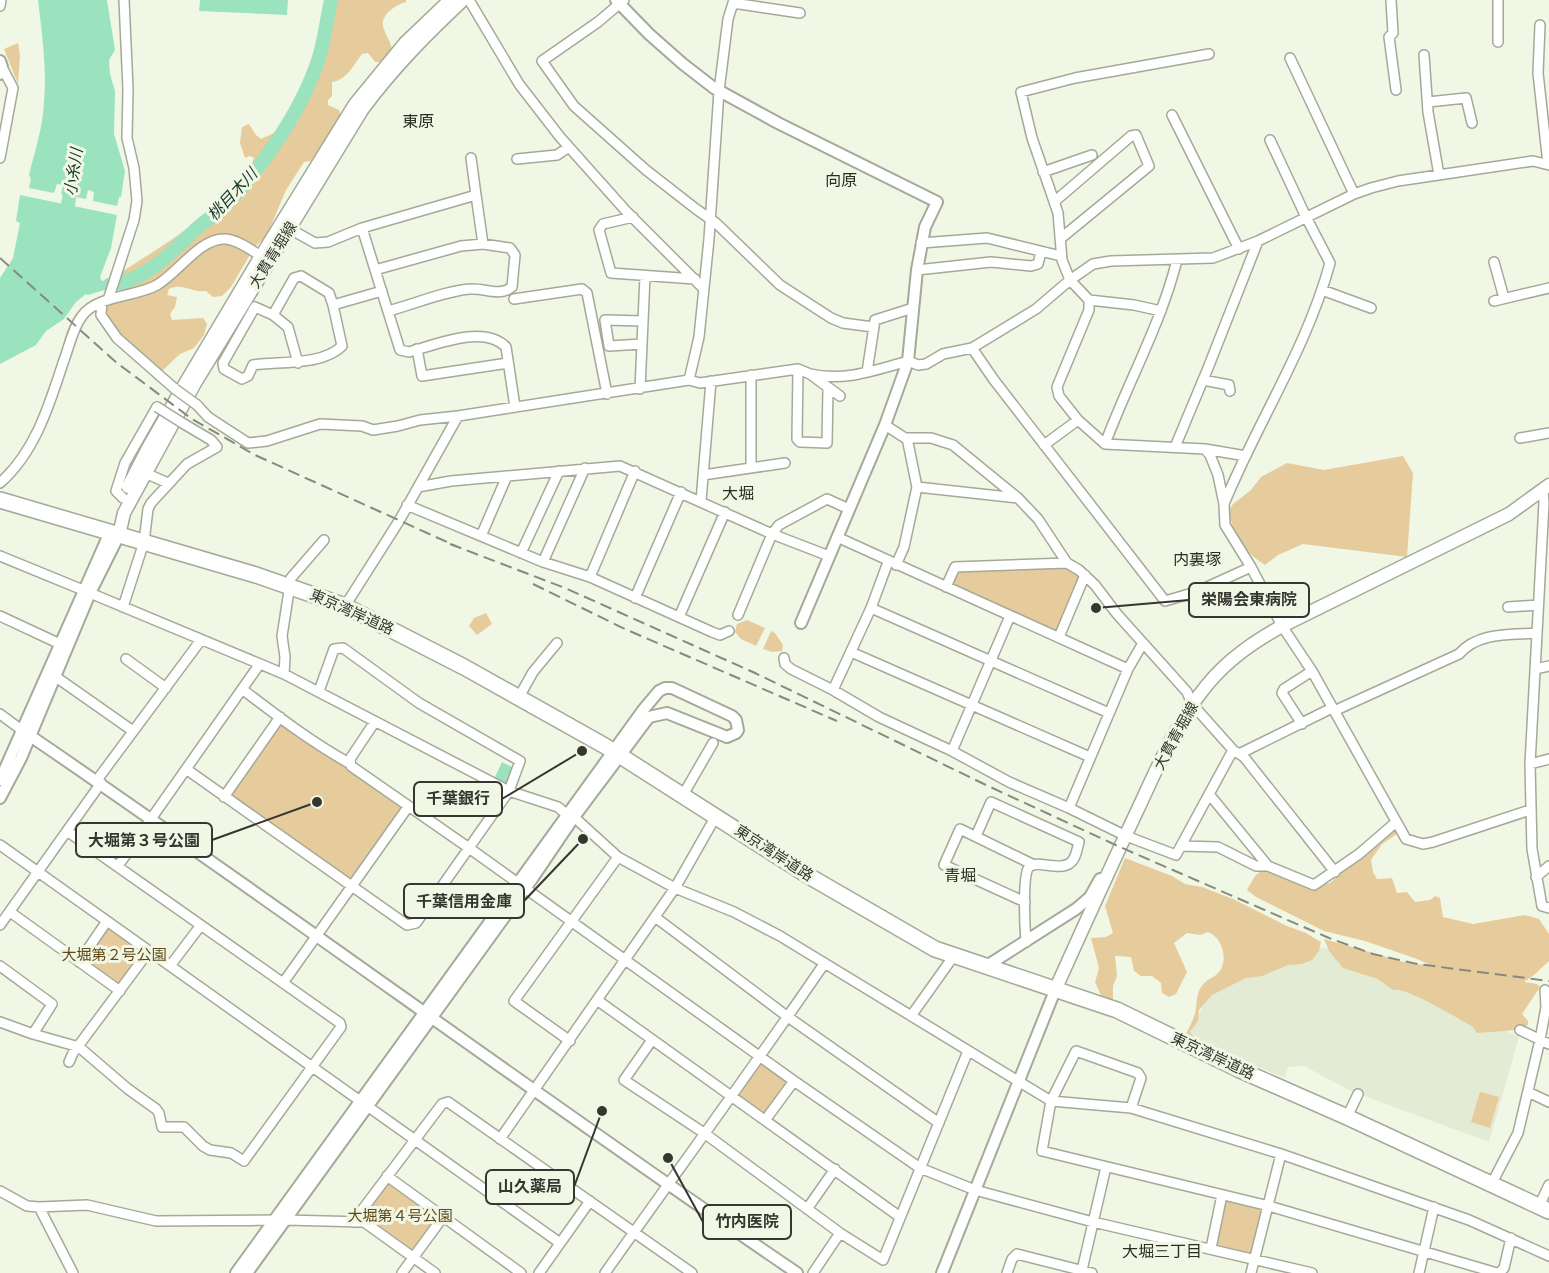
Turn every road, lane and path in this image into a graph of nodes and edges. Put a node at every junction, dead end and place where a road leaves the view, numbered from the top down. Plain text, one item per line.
1 (1, 0) edge
2 (124, 0) edge
3 (450, 0) edge
4 (463, 0) edge
5 (469, 0) edge
6 (1391, 0) edge
7 (1498, 0) edge
8 (620, 1) edge
9 (734, 1) edge
10 (780, 5) edge
11 (0, 6) edge
12 (800, 13) dead end
13 (1540, 25) dead end
14 (1498, 42) dead end
15 (1209, 54) dead end
16 (1424, 55) dead end
17 (1290, 58) dead end
18 (1, 68) edge
19 (1396, 90) dead end
20 (719, 91) junction
21 (1428, 102) junction
22 (1172, 115) dead end
23 (1472, 123) dead end
24 (1270, 140) dead end
25 (569, 147) junction
26 (1092, 155) dead end
27 (0, 158) edge
28 (471, 159) dead end
29 (517, 159) dead end
30 (1548, 164) edge
31 (1043, 172) junction
32 (1439, 175) junction
33 (1354, 194) junction
34 (476, 195) junction
35 (1054, 202) junction
36 (633, 217) junction
37 (1306, 217) junction
38 (710, 219) junction
39 (362, 228) junction
40 (290, 229) junction
41 (1060, 239) junction
42 (1258, 241) junction
43 (921, 243) junction
44 (483, 244) junction
45 (1239, 249) junction
46 (1041, 252) junction
47 (1061, 256) junction
48 (265, 259) junction
49 (1177, 260) junction
50 (1494, 262) dead end
51 (375, 270) junction
52 (916, 270) junction
53 (645, 276) junction
54 (695, 279) junction
55 (1070, 280) junction
56 (704, 288) junction
57 (1549, 288) edge
58 (1322, 290) junction
59 (382, 291) junction
60 (514, 299) dead end
61 (1089, 300) junction
62 (105, 301) junction
63 (333, 305) junction
64 (914, 308) junction
65 (1371, 308) dead end
66 (1161, 311) junction
67 (388, 312) junction
68 (273, 315) junction
69 (643, 321) junction
70 (873, 327) junction
71 (642, 344) junction
72 (972, 348) junction
73 (417, 349) junction
74 (908, 361) junction
75 (298, 363) junction
76 (508, 363) junction
77 (798, 369) junction
78 (867, 372) junction
79 (810, 374) junction
80 (751, 375) junction
81 (688, 380) junction
82 (1203, 380) junction
83 (711, 381) junction
84 (828, 388) junction
85 (640, 389) junction
86 (1230, 391) dead end
87 (607, 393) junction
88 (840, 396) dead end
89 (516, 407) junction
90 (458, 416) junction
91 (1078, 420) junction
92 (885, 425) junction
93 (1549, 433) edge
94 (907, 438) junction
95 (1520, 438) dead end
96 (1105, 444) junction
97 (1044, 445) junction
98 (1175, 447) junction
99 (1205, 449) junction
100 (1246, 456) junction
101 (785, 463) dead end
102 (585, 468) junction
103 (751, 468) junction
104 (559, 471) junction
105 (635, 471) junction
106 (145, 473) junction
107 (703, 475) junction
108 (507, 476) junction
109 (0, 483) edge
110 (168, 483) junction
111 (418, 487) junction
112 (917, 487) junction
113 (1546, 488) edge
114 (681, 492) junction
115 (123, 498) junction
116 (1018, 498) junction
117 (0, 500) edge
118 (701, 501) junction
119 (1224, 504) junction
120 (407, 505) junction
121 (849, 509) junction
122 (725, 512) junction
123 (115, 533) junction
124 (772, 534) junction
125 (482, 536) junction
126 (837, 537) junction
127 (324, 540) dead end
128 (144, 542) junction
129 (521, 553) junction
130 (0, 556) edge
131 (829, 556) junction
132 (543, 562) junction
133 (892, 563) junction
134 (1067, 563) junction
135 (1251, 567) junction
136 (1085, 576) junction
137 (1544, 576) edge
138 (590, 577) junction
139 (290, 585) junction
140 (946, 587) junction
141 (87, 591) junction
142 (635, 598) junction
143 (1538, 605) junction
144 (345, 606) junction
145 (123, 607) junction
146 (1508, 607) dead end
147 (871, 608) junction
148 (738, 615) dead end
149 (0, 616) edge
150 (1010, 616) junction
151 (679, 617) junction
152 (801, 623) dead end
153 (1282, 626) junction
154 (729, 631) dead end
155 (1537, 633) junction
156 (1059, 637) junction
157 (201, 640) junction
158 (557, 643) dead end
159 (1143, 643) junction
160 (60, 644) junction
161 (851, 652) junction
162 (784, 658) dead end
163 (126, 659) dead end
164 (991, 659) junction
165 (259, 665) junction
166 (1549, 666) edge
167 (1128, 669) junction
168 (1535, 669) junction
169 (1312, 671) junction
170 (284, 674) junction
171 (56, 677) junction
172 (166, 688) junction
173 (242, 689) junction
174 (833, 690) junction
175 (319, 691) junction
176 (519, 697) junction
177 (970, 704) junction
178 (1192, 704) junction
179 (1333, 710) junction
180 (1109, 713) junction
181 (0, 714) edge
182 (280, 717) junction
183 (374, 723) junction
184 (1302, 724) junction
185 (133, 731) junction
186 (27, 733) junction
187 (713, 743) dead end
188 (952, 751) junction
189 (1236, 752) junction
190 (617, 753) junction
191 (1090, 757) junction
192 (1549, 759) edge
193 (349, 763) junction
194 (1530, 764) junction
195 (186, 769) junction
196 (0, 780) edge
197 (99, 782) junction
198 (509, 791) junction
199 (1209, 794) junction
200 (683, 795) junction
201 (224, 797) junction
202 (0, 798) edge
203 (408, 807) junction
204 (1069, 808) junction
205 (1530, 810) junction
206 (570, 815) junction
207 (716, 816) junction
208 (152, 818) junction
209 (1395, 823) junction
210 (67, 831) junction
211 (976, 836) junction
212 (1126, 836) junction
213 (0, 845) edge
214 (1180, 846) junction
215 (1120, 847) junction
216 (469, 848) junction
217 (618, 857) junction
218 (1034, 865) junction
219 (118, 866) junction
220 (1268, 866) junction
221 (1549, 866) edge
222 (38, 872) junction
223 (1335, 872) junction
224 (1536, 877) junction
225 (521, 885) junction
226 (352, 887) junction
227 (675, 888) junction
228 (1025, 902) junction
229 (1549, 908) edge
230 (9, 912) junction
231 (655, 917) junction
232 (107, 921) junction
233 (572, 921) junction
234 (0, 925) edge
235 (201, 925) junction
236 (317, 937) junction
237 (1026, 942) junction
238 (149, 951) junction
239 (953, 957) junction
240 (625, 959) junction
241 (79, 962) junction
242 (824, 964) junction
243 (0, 966) edge
244 (170, 966) junction
245 (985, 967) junction
246 (283, 983) junction
247 (1056, 988) junction
248 (1545, 990) dead end
249 (120, 991) junction
250 (597, 1000) junction
251 (1548, 1007) edge
252 (429, 1014) junction
253 (911, 1016) junction
254 (788, 1017) junction
255 (0, 1022) edge
256 (1520, 1030) dead end
257 (33, 1034) junction
258 (652, 1040) junction
259 (570, 1041) junction
260 (1545, 1042) edge
261 (79, 1047) junction
262 (968, 1051) junction
263 (759, 1056) junction
264 (69, 1062) dead end
265 (312, 1067) junction
266 (794, 1081) junction
267 (1018, 1082) junction
268 (534, 1091) junction
269 (1528, 1092) junction
270 (1358, 1094) dead end
271 (731, 1095) junction
272 (1051, 1101) junction
273 (1549, 1102) edge
274 (363, 1104) junction
275 (1131, 1108) junction
276 (1347, 1117) junction
277 (766, 1119) junction
278 (939, 1123) junction
279 (704, 1133) junction
280 (500, 1139) junction
281 (414, 1140) junction
282 (1281, 1154) junction
283 (1106, 1167) junction
284 (921, 1168) junction
285 (834, 1169) junction
286 (387, 1176) junction
287 (1492, 1184) junction
288 (1549, 1185) edge
289 (669, 1186) junction
290 (975, 1190) junction
291 (0, 1191) edge
292 (1222, 1195) junction
293 (590, 1201) junction
294 (1269, 1206) junction
295 (1434, 1207) junction
296 (39, 1208) junction
297 (1544, 1208) edge
298 (807, 1209) junction
299 (443, 1217) junction
300 (900, 1217) junction
301 (280, 1220) junction
302 (353, 1222) junction
303 (1094, 1222) junction
304 (635, 1233) junction
305 (840, 1233) junction
306 (1512, 1238) junction
307 (560, 1243) junction
308 (1211, 1248) junction
309 (1425, 1251) junction
310 (1549, 1256) edge
311 (413, 1257) junction
312 (1255, 1258) junction
313 (1082, 1270) junction
314 (607, 1272) edge
315 (73, 1273) edge
316 (236, 1273) edge
317 (247, 1273) edge
318 (402, 1273) edge
319 (435, 1273) edge
320 (522, 1273) edge
321 (538, 1273) edge
322 (692, 1273) edge
323 (796, 1273) edge
324 (813, 1273) edge
325 (942, 1273) edge
326 (1007, 1273) edge
327 (1092, 1273) edge
328 (1251, 1273) edge
329 (1312, 1273) edge
330 (1419, 1273) edge
331 (1498, 1273) edge

1 - 11 street
2 - 62 street
3 - 48 main road, 大貫青堀線
4 - 40 main road, 大貫青堀線
5 - 25 street
6 - 19 street
7 - 14 street
8 - 20 street
8 - 38 street
9 - 10 street
9 - 20 street
10 - 12 street
13 - 30 street
15 - 31 street
16 - 21 street
17 - 33 street
18 - 27 street
20 - 38 street
20 - 43 street
21 - 23 street
21 - 32 street
22 - 45 street
24 - 37 street
25 - 29 street
25 - 36 street
26 - 31 street
28 - 34 street
30 - 32 street
31 - 35 street
32 - 33 street
33 - 37 street
34 - 39 street
34 - 44 street
35 - 41 street
35 - 41 street
36 - 53 street
36 - 54 street
37 - 42 street
37 - 58 street
38 - 56 street
38 - 70 street
39 - 40 street
39 - 51 street
40 - 48 main road, 大貫青堀線
41 - 47 street
42 - 45 street
42 - 82 street
43 - 46 street
43 - 52 street
44 - 51 street
44 - 67 street
45 - 49 street
46 - 47 street
46 - 52 street
47 - 55 street
48 - 62 street
48 - 106 main road, 大貫青堀線
48 - 115 main road, 大貫青堀線
49 - 55 street
49 - 66 street
50 - 57 street
51 - 59 street
52 - 64 street
53 - 54 street
53 - 69 street
54 - 56 street
55 - 61 street
55 - 72 street
56 - 81 street
58 - 65 street
58 - 100 street
59 - 63 street
59 - 67 street
60 - 87 street
61 - 66 street
61 - 91 street
62 - 90 street, bridge
62 - 109 street
63 - 68 street
63 - 75 street
64 - 70 street
64 - 74 street
66 - 96 street
67 - 73 street
68 - 75 street
68 - 75 street
69 - 71 street
69 - 71 street
70 - 78 street
71 - 85 street
72 - 74 street
72 - 97 street
73 - 76 street
73 - 76 street
74 - 78 street
74 - 92 street
76 - 89 street
77 - 79 street
77 - 80 street
77 - 84 street
78 - 79 street
79 - 84 street
80 - 83 street
80 - 103 street
81 - 83 street
81 - 85 street
82 - 86 street
82 - 98 street
83 - 107 street
84 - 88 street
85 - 87 street
87 - 89 street
89 - 90 street
90 - 111 street
91 - 96 street
91 - 97 street
92 - 94 street
92 - 121 street
93 - 95 street
94 - 112 street
94 - 116 street
96 - 98 street
97 - 135 street
98 - 99 street
99 - 100 street
99 - 119 street
100 - 119 street
101 - 103 street
102 - 104 street
102 - 105 street
102 - 132 street
103 - 107 street
104 - 108 street
104 - 129 street
105 - 114 street
105 - 138 street
106 - 110 street
106 - 123 main road, 大貫青堀線
107 - 118 street
108 - 111 street
108 - 125 street
110 - 115 street, bridge
110 - 128 street
111 - 120 street
112 - 116 street
112 - 133 street
113 - 137 street
113 - 153 main road, 大貫青堀線
114 - 118 street
114 - 142 street
115 - 123 main road, 大貫青堀線
116 - 134 street
117 - 123 highway, 東京湾岸道路
118 - 122 street
119 - 135 street
120 - 125 street
120 - 144 street
121 - 124 street
121 - 126 street
122 - 124 street
122 - 151 street
123 - 128 highway, 東京湾岸道路
123 - 141 street
124 - 131 street
124 - 148 street
125 - 129 street
126 - 131 street
126 - 133 street
127 - 139 street
128 - 139 highway, 東京湾岸道路
128 - 145 street
129 - 132 street
130 - 141 street
131 - 152 street
132 - 138 street
133 - 140 street
133 - 147 street
134 - 136 street
134 - 140 street
135 - 153 street
136 - 156 street
136 - 159 street
137 - 143 street
138 - 142 street
139 - 144 highway, 東京湾岸道路
139 - 170 street
140 - 150 street
141 - 145 street
141 - 160 street
141 - 171 street
142 - 151 street
143 - 146 street
143 - 155 street
144 - 176 highway, 東京湾岸道路
145 - 157 street
147 - 161 street
147 - 164 street
149 - 160 street
150 - 156 street
150 - 164 street
151 - 154 street
153 - 169 street
153 - 178 main road, 大貫青堀線
155 - 168 street
155 - 179 street
156 - 167 street
157 - 165 street
157 - 172 street
158 - 176 street
159 - 167 street
159 - 178 street
160 - 186 street
161 - 174 street
161 - 177 street
162 - 174 street
163 - 172 street
164 - 177 street
164 - 180 street
165 - 170 street
165 - 173 street
166 - 168 street
167 - 180 street
168 - 194 street
169 - 179 street
169 - 184 street
170 - 175 street
171 - 185 street
171 - 186 street
172 - 185 street
173 - 182 street
173 - 195 street
174 - 188 street
175 - 183 street
175 - 198 street
176 - 190 highway, 東京湾岸道路
177 - 188 street
177 - 191 street
178 - 189 street
178 - 212 main road, 大貫青堀線
179 - 184 street
179 - 209 street
180 - 191 street
181 - 186 street
182 - 193 street
182 - 201 street
183 - 193 street
183 - 198 street
184 - 189 street
185 - 197 street
186 - 196 street
186 - 197 street
186 - 202 street
187 - 200 street
188 - 204 street
189 - 199 street
189 - 223 street
190 - 190 street
190 - 200 highway, 東京湾岸道路
190 - 206 street
191 - 204 street
192 - 194 street
193 - 203 street
194 - 205 street
195 - 201 street
195 - 208 street
197 - 208 street
197 - 210 street
198 - 206 street
198 - 216 street
199 - 214 street
199 - 220 street
200 - 207 highway, 東京湾岸道路
201 - 226 street
203 - 216 street
203 - 226 street
204 - 212 street
205 - 209 street
205 - 224 street
206 - 217 street
206 - 225 street
207 - 227 street
207 - 239 highway, 東京湾岸道路
208 - 219 street
208 - 236 street
209 - 223 street
210 - 219 street
210 - 222 street
211 - 218 street
211 - 218 street
211 - 228 street
212 - 214 street
212 - 215 main road, 大貫青堀線
213 - 222 street
214 - 220 street
215 - 237 street
215 - 247 main road, 大貫青堀線
216 - 225 street
216 - 226 street
217 - 227 street
217 - 233 street
218 - 228 street
219 - 235 street
220 - 223 street
221 - 224 street
222 - 230 street
222 - 232 street
224 - 229 street
225 - 233 street
225 - 252 street
226 - 236 street
227 - 231 street
227 - 242 street
228 - 237 street
230 - 234 street
230 - 241 street
231 - 240 street
231 - 254 street
232 - 238 street
232 - 241 street
233 - 240 street
233 - 259 street
235 - 244 street
235 - 246 street
236 - 246 street
236 - 252 street
237 - 245 street
238 - 244 street
238 - 249 street
239 - 245 highway, 東京湾岸道路
239 - 253 street
240 - 250 street
240 - 263 street
241 - 249 street
242 - 253 street
242 - 254 street
243 - 257 street
244 - 265 street
245 - 247 highway, 東京湾岸道路
246 - 265 street
247 - 267 street
247 - 276 highway, 東京湾岸道路
248 - 251 street
249 - 261 street
250 - 258 street
250 - 259 street
251 - 260 street
252 - 268 street
252 - 274 street
253 - 262 street
254 - 263 street
254 - 278 street
255 - 257 street
256 - 260 street
257 - 261 street
258 - 271 street
258 - 279 street
259 - 268 street
260 - 269 street
261 - 264 street
261 - 265 street
262 - 267 street
262 - 278 street
263 - 266 street
263 - 271 street
265 - 274 street
266 - 277 street
266 - 284 street
267 - 272 street
267 - 290 street
268 - 280 street
268 - 289 street
269 - 273 street
269 - 287 street
270 - 276 street
271 - 277 street
271 - 279 street
272 - 275 street
272 - 275 street
272 - 283 street
274 - 281 street
274 - 301 street
275 - 282 street
276 - 287 highway, 東京湾岸道路
277 - 285 street
278 - 284 street
279 - 289 street
279 - 298 street
280 - 281 street
280 - 293 street
281 - 286 street
281 - 307 street
282 - 294 street
282 - 295 street
283 - 292 street
283 - 303 street
284 - 290 street
284 - 300 street
285 - 298 street
285 - 300 street
286 - 299 street
286 - 302 street
287 - 297 highway, 東京湾岸道路
288 - 297 street
289 - 304 street
289 - 323 street
290 - 303 street
290 - 325 street
291 - 296 street
292 - 294 street
292 - 308 street
293 - 304 street
293 - 307 street
294 - 309 street
294 - 312 street
295 - 306 street
295 - 309 street
296 - 301 street
296 - 315 street
298 - 305 street
299 - 311 street
299 - 320 street
300 - 305 street
301 - 302 street
301 - 316 street
301 - 317 street
302 - 311 street
303 - 308 street
303 - 313 street
304 - 314 street
304 - 322 street
305 - 324 street
306 - 310 street
306 - 331 street
307 - 321 street
308 - 312 street
309 - 330 street
309 - 331 street
311 - 318 street
311 - 319 street
312 - 328 street
312 - 329 street
313 - 326 street
313 - 327 street

